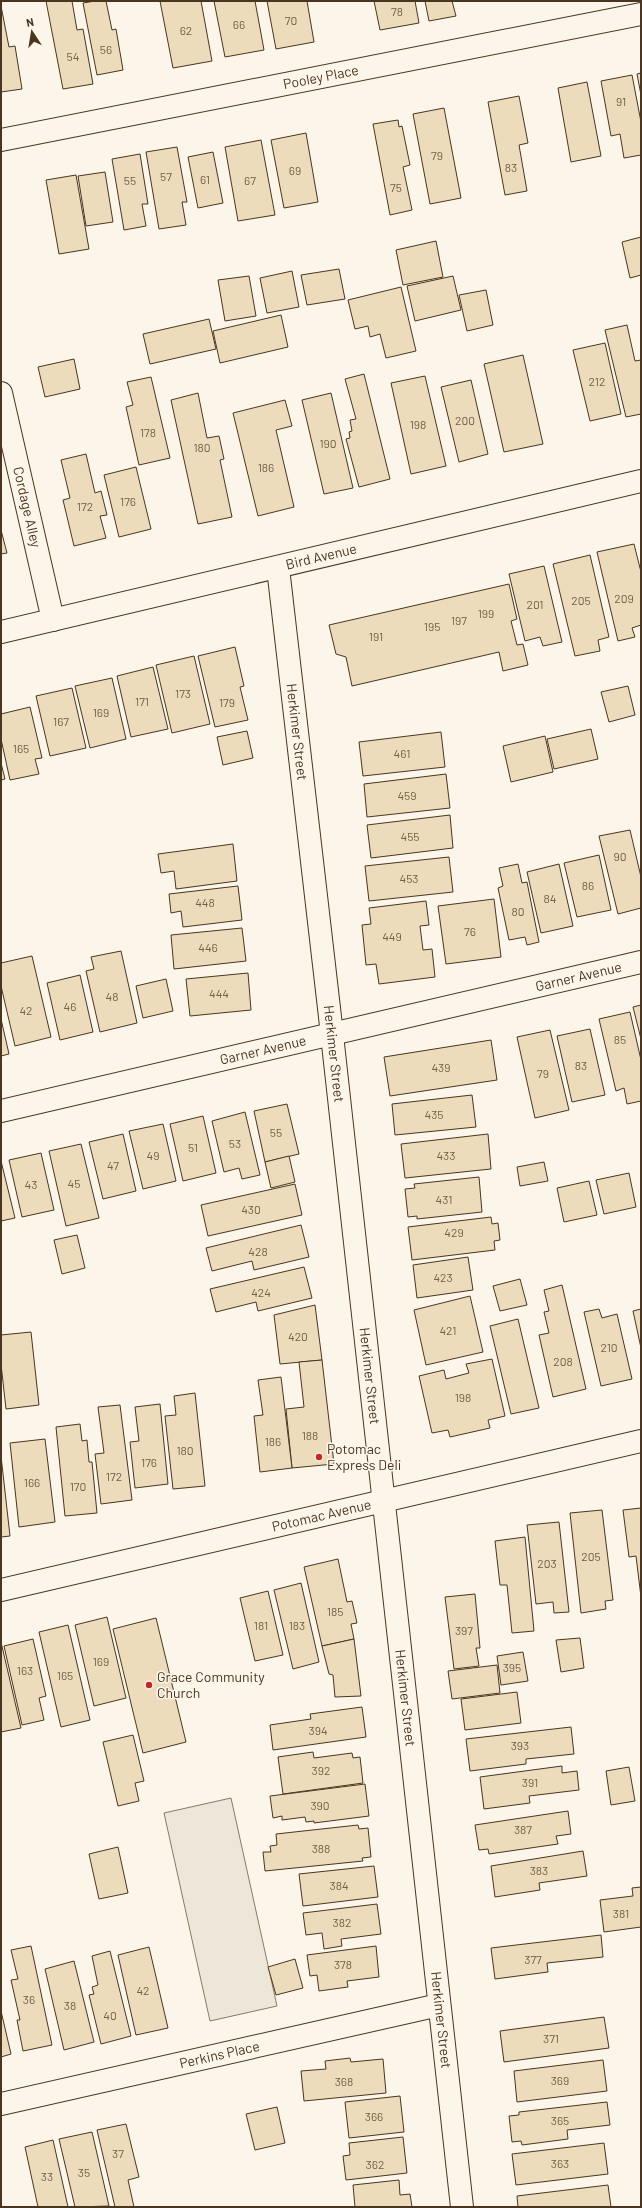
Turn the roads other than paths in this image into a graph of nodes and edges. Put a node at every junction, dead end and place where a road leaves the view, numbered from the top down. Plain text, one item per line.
1 (641, 14) edge
2 (1, 140) edge
3 (1, 393) edge
4 (641, 481) edge
5 (278, 568) junction
6 (53, 620) junction
7 (1, 632) edge
8 (641, 962) edge
9 (332, 1034) junction
10 (1, 1111) edge
11 (641, 1441) edge
12 (384, 1500) junction
13 (1, 1590) edge
14 (439, 2005) junction
15 (1, 2104) edge
16 (462, 2207) edge

1 - 2 street, Pooley Place
3 - 6 street, Cordage Alley
4 - 5 street, Bird Avenue
5 - 6 street, Bird Avenue
5 - 9 street, Herkimer Street
6 - 7 street, Bird Avenue
8 - 9 street, Garner Avenue
9 - 10 street, Garner Avenue
9 - 12 street, Herkimer Street
11 - 12 street, Potomac Avenue
12 - 13 street, Potomac Avenue
12 - 14 street, Herkimer Street
14 - 15 street, Perkins Place
14 - 16 street, Herkimer Street

